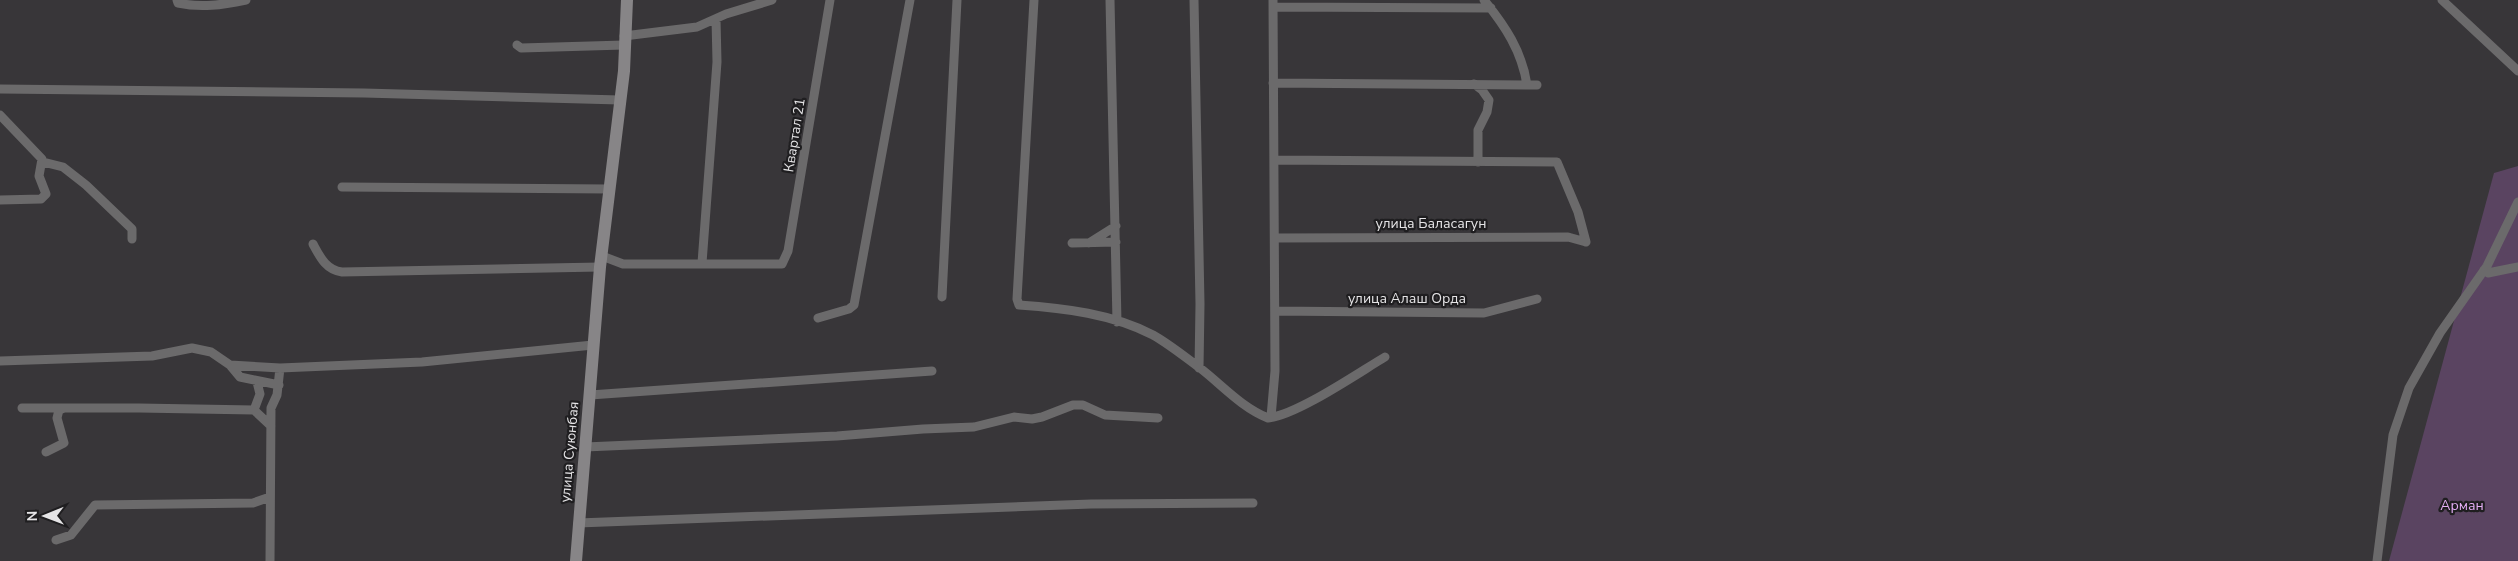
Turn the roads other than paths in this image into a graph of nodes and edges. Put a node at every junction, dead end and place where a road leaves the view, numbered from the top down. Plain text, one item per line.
1 (178, 0) edge
2 (246, 0) edge
3 (627, 0) edge
4 (772, 0) edge
5 (830, 0) edge
6 (910, 0) edge
7 (957, 0) edge
8 (1034, 0) edge
9 (1110, 0) edge
10 (1194, 0) edge
11 (1484, 0) edge
12 (2442, 0) edge
13 (1273, 4) edge
14 (1491, 8) junction
15 (716, 19) junction
16 (624, 41) junction
17 (517, 45) dead end
18 (2518, 71) edge
19 (1272, 82) junction
20 (1474, 84) junction
21 (1527, 85) junction
22 (1537, 85) dead end
23 (0, 89) edge
24 (620, 100) junction
25 (0, 115) edge
26 (1274, 160) junction
27 (43, 162) junction
28 (1478, 162) junction
29 (342, 187) dead end
30 (609, 189) junction
31 (0, 200) edge
32 (2518, 202) edge
33 (1116, 226) junction
34 (1274, 238) junction
35 (132, 239) dead end
36 (1116, 242) junction
37 (1072, 243) dead end
38 (1090, 243) junction
39 (313, 244) dead end
40 (601, 261) junction
41 (702, 263) junction
42 (2518, 267) edge
43 (2484, 270) junction
44 (942, 297) dead end
45 (1537, 299) dead end
46 (1275, 311) junction
47 (818, 318) dead end
48 (1117, 322) junction
49 (593, 346) junction
50 (1385, 357) dead end
51 (0, 361) edge
52 (230, 365) junction
53 (280, 368) junction
54 (1199, 368) junction
55 (932, 371) dead end
56 (257, 382) junction
57 (279, 385) junction
58 (590, 395) junction
59 (22, 408) dead end
60 (64, 408) junction
61 (254, 410) junction
62 (1271, 417) junction
63 (1158, 418) dead end
64 (271, 426) junction
65 (585, 447) junction
66 (46, 452) dead end
67 (270, 497) junction
68 (1253, 502) dead end
69 (578, 523) junction
70 (56, 540) dead end
71 (270, 561) edge
72 (576, 561) edge
73 (2377, 561) edge

1 - 2 street
3 - 16 street
4 - 15 street
5 - 41 street, Квартал 21
6 - 47 street
7 - 44 street
8 - 48 street
9 - 33 street
10 - 54 street
11 - 14 street
12 - 18 street
13 - 14 street
13 - 19 street
14 - 21 street
15 - 16 street
15 - 41 street
16 - 17 street
16 - 24 street, улица Суюнбая
19 - 20 street
19 - 26 street
20 - 21 street
20 - 28 street
21 - 22 street
23 - 24 street
24 - 30 street, улица Суюнбая
25 - 27 street
26 - 28 street
26 - 34 street
27 - 31 street
27 - 35 street
28 - 34 street, улица Баласагун
29 - 30 street
30 - 40 street, улица Суюнбая
32 - 43 street
33 - 36 street
33 - 38 street
34 - 46 street
36 - 38 street
36 - 48 street
37 - 38 street
39 - 40 street
40 - 41 street
40 - 49 street, улица Суюнбая
42 - 43 street
43 - 73 street
45 - 46 street, улица Алаш Орда
46 - 62 street
48 - 54 street
49 - 53 street
49 - 58 street, улица Суюнбая
50 - 62 street
51 - 52 street
52 - 53 street
52 - 56 street
53 - 57 street
54 - 62 street
55 - 58 street
56 - 57 street
56 - 61 street
57 - 64 street
58 - 65 street, улица Суюнбая
59 - 60 street
60 - 61 street
60 - 66 street
61 - 64 street
63 - 65 street
64 - 67 street
65 - 69 street, улица Суюнбая
67 - 70 street
67 - 71 street
68 - 69 street
69 - 72 street, улица Суюнбая

